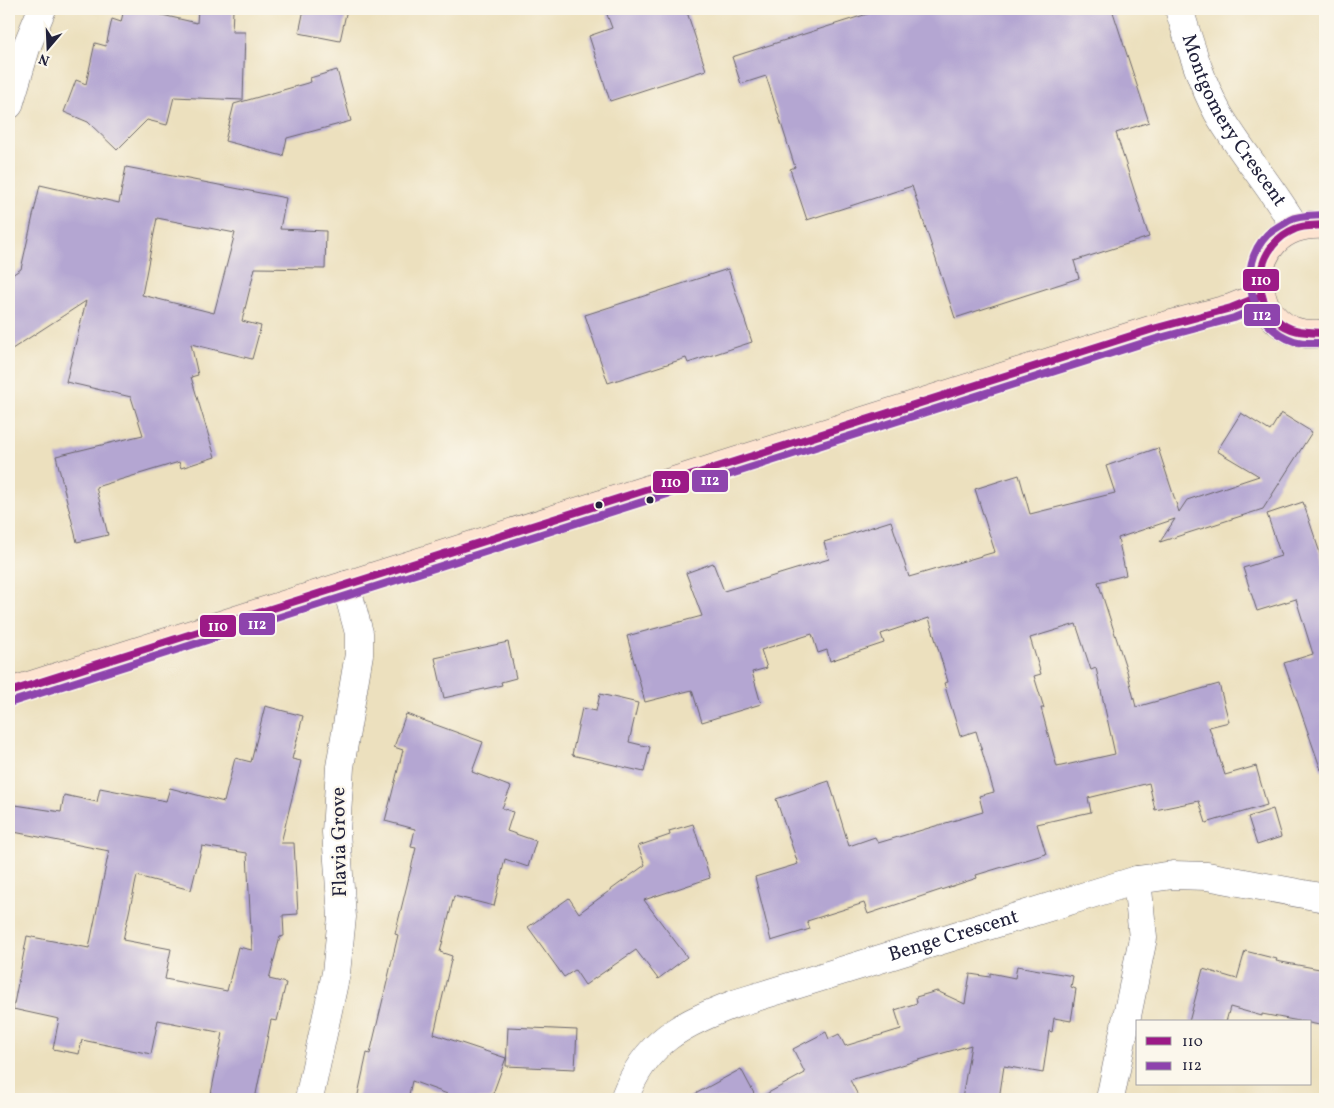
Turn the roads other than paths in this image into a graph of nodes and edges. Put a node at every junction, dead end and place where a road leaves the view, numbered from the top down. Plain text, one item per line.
1 (42, 9) edge
2 (1179, 9) edge
3 (9, 105) edge
4 (1325, 225) edge
5 (1295, 228) junction
6 (1261, 296) junction
7 (1325, 333) edge
8 (346, 585) junction
9 (9, 692) edge
10 (1138, 880) junction
11 (1325, 898) edge
12 (309, 1099) edge
13 (624, 1099) edge
14 (1110, 1099) edge

1 - 3 street
2 - 5 street, Montgomery Crescent
4 - 5 main road
5 - 6 main road
6 - 7 main road
6 - 8 main road
8 - 9 main road
8 - 12 street, Flavia Grove
10 - 11 street, Benge Crescent
10 - 13 street, Benge Crescent
10 - 14 street

